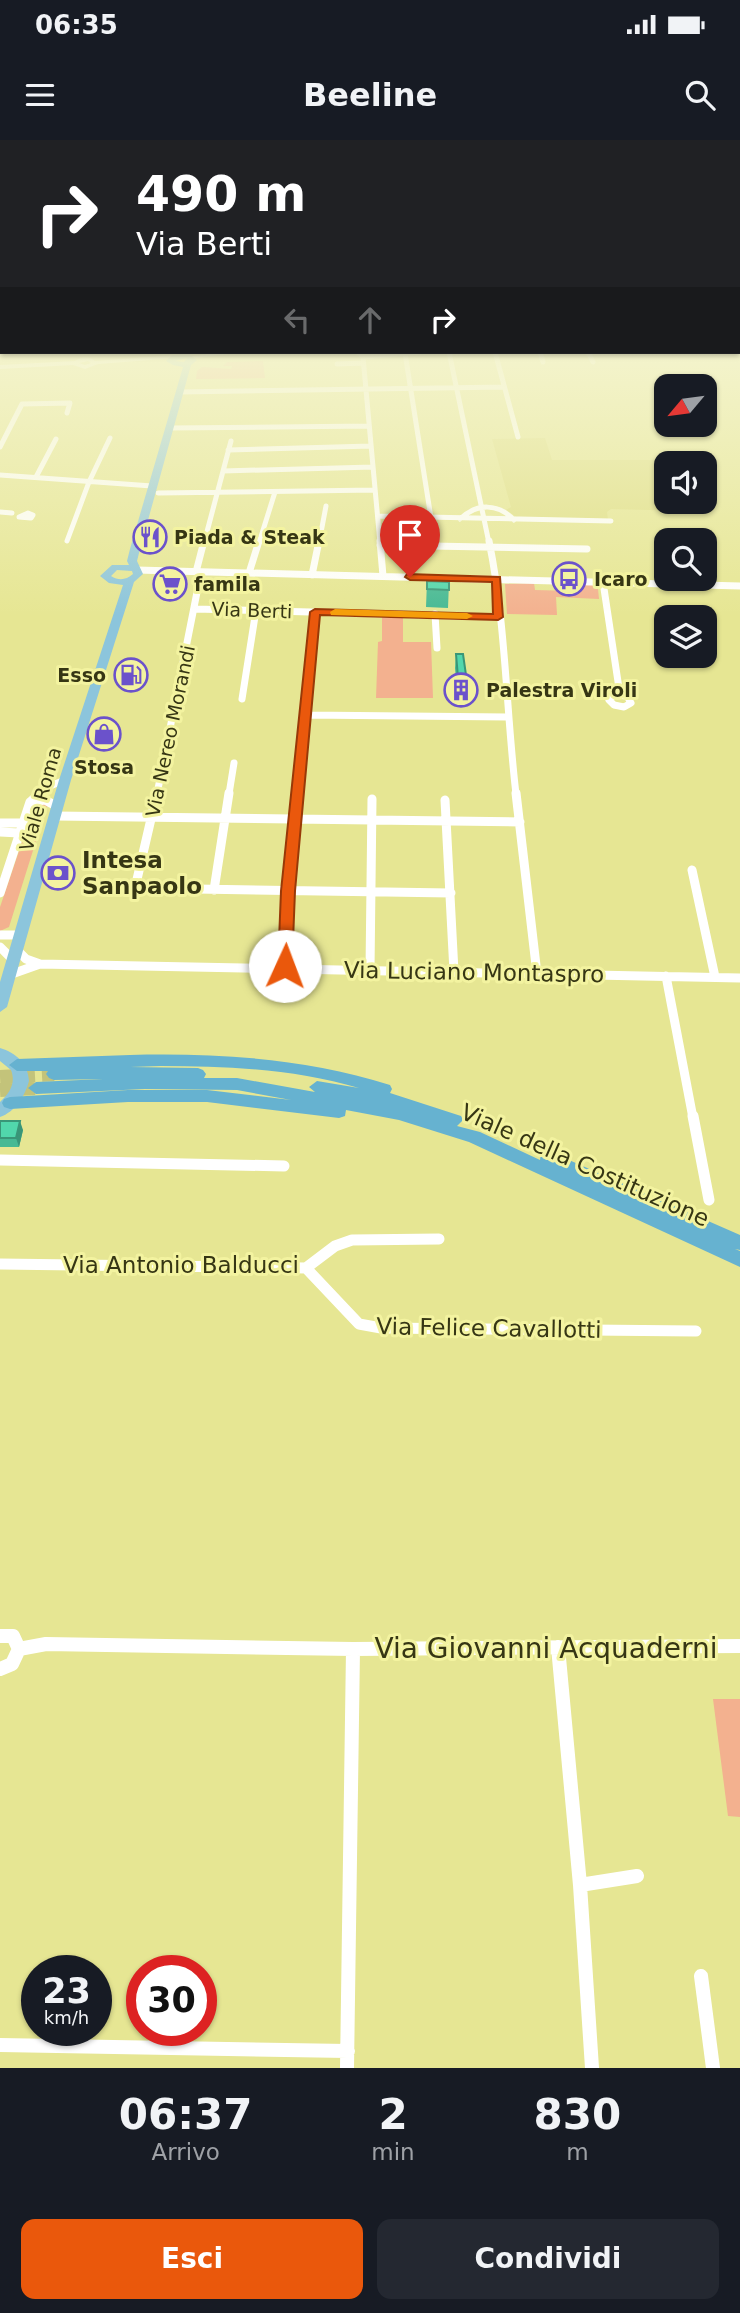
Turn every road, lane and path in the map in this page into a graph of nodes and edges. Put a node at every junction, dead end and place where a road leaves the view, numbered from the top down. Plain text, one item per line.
1 (167, 436) edge
2 (370, 436) edge
3 (418, 436) edge
4 (467, 436) edge
5 (110, 438) dead end
6 (56, 439) dead end
7 (231, 441) dead end
8 (371, 446) junction
9 (229, 450) junction
10 (373, 467) junction
11 (223, 471) junction
12 (0, 475) edge
13 (36, 477) junction
14 (89, 482) junction
15 (155, 489) junction
16 (374, 490) junction
17 (275, 492) junction
18 (218, 493) junction
19 (326, 506) dead end
20 (481, 507) junction
21 (0, 512) edge
22 (23, 514) dead end
23 (379, 516) junction
24 (431, 518) junction
25 (460, 519) junction
26 (484, 519) junction
27 (514, 520) junction
28 (611, 521) dead end
29 (67, 541) dead end
30 (380, 545) junction
31 (490, 547) junction
32 (587, 548) dead end
33 (135, 549) junction
34 (116, 567) junction
35 (199, 572) junction
36 (250, 573) junction
37 (134, 574) junction
38 (312, 575) junction
39 (383, 576) junction
40 (497, 579) junction
41 (109, 580) junction
42 (603, 582) junction
43 (740, 586) edge
44 (120, 602) junction
45 (195, 609) junction
46 (256, 610) junction
47 (315, 612) junction
48 (435, 614) junction
49 (498, 617) junction
50 (437, 648) dead end
51 (620, 695) dead end
52 (242, 699) dead end
53 (307, 715) junction
54 (507, 717) junction
55 (234, 762) dead end
56 (65, 780) junction
57 (372, 799) dead end
58 (445, 800) dead end
59 (30, 802) junction
60 (57, 812) junction
61 (152, 817) junction
62 (225, 818) junction
63 (295, 820) junction
64 (372, 820) junction
65 (446, 821) junction
66 (520, 822) junction
67 (0, 823) edge
68 (22, 823) junction
69 (0, 832) edge
70 (19, 833) junction
71 (692, 870) dead end
72 (214, 890) junction
73 (288, 891) junction
74 (372, 891) junction
75 (0, 893) edge
76 (451, 893) junction
77 (0, 935) edge
78 (0, 947) edge
79 (15, 955) junction
80 (40, 964) junction
81 (285, 966) junction
82 (370, 970) junction
83 (454, 972) junction
84 (537, 974) junction
85 (666, 976) junction
86 (715, 977) junction
87 (740, 978) edge
88 (1, 997) edge
89 (1, 1051) edge
90 (17, 1065) junction
91 (54, 1074) tunnel mouth
92 (36, 1088) tunnel mouth
93 (5, 1107) edge
94 (470, 1130) junction
95 (0, 1160) edge
96 (284, 1166) dead end
97 (709, 1200) dead end
98 (439, 1239) dead end
99 (740, 1243) edge
100 (740, 1259) edge
101 (0, 1264) edge
102 (306, 1268) junction
103 (696, 1331) dead end
104 (0, 1636) edge
105 (740, 1646) edge
106 (558, 1647) junction
107 (19, 1649) junction
108 (352, 1649) junction
109 (0, 1669) edge
110 (637, 1876) dead end
111 (580, 1885) junction
112 (701, 1976) dead end
113 (0, 2045) edge
114 (348, 2060) edge
115 (592, 2068) edge
116 (713, 2068) edge

1 - 15 main road, Viale Roma
2 - 8 street
3 - 24 street
4 - 20 street
5 - 14 street
6 - 13 street
7 - 9 street, Via Nereo Morandi
8 - 9 street
8 - 10 street
9 - 11 street, Via Nereo Morandi
10 - 11 street
10 - 16 street
11 - 18 street, Via Nereo Morandi
12 - 13 street
13 - 14 street
14 - 15 street
14 - 29 street
15 - 18 street
15 - 33 main road, Viale Roma
16 - 17 street
16 - 23 street
17 - 18 street
17 - 36 street
18 - 35 street, Via Nereo Morandi
19 - 38 street
20 - 25 street
20 - 26 street
20 - 27 street
21 - 22 street
23 - 24 street
23 - 30 street
24 - 25 street
25 - 26 street
26 - 27 street
26 - 31 street
27 - 28 street
30 - 31 street
30 - 39 street
31 - 32 street
31 - 40 street
33 - 34 main road
33 - 37 main road, Viale Roma
34 - 37 main road
34 - 41 main road
35 - 36 street
35 - 37 street
35 - 45 street, Via Nereo Morandi
36 - 38 street
37 - 41 main road
37 - 44 main road, Viale Roma
38 - 39 street
39 - 40 street
40 - 42 street
40 - 49 street
41 - 44 main road
42 - 43 street
42 - 51 street
44 - 56 main road, Viale Roma
45 - 46 street, Via Berti
45 - 61 street, Via Nereo Morandi
46 - 47 street, Via Berti
46 - 52 street
47 - 48 street, Via Berti
47 - 53 street
48 - 49 street, Via Berti
48 - 50 street
49 - 54 street
53 - 54 street
53 - 63 street
54 - 66 street
55 - 62 street
56 - 59 street
56 - 60 main road, Viale Roma
57 - 64 street
58 - 65 street
59 - 60 street
59 - 68 street
60 - 61 street
60 - 79 main road, Viale Roma
61 - 62 street
61 - 72 street, Via Nereo Morandi
62 - 63 street
62 - 72 street
63 - 64 street
63 - 73 street
64 - 65 street
64 - 74 street
65 - 66 street
65 - 76 street
66 - 84 street
67 - 68 street
68 - 70 street
69 - 70 street
70 - 75 street
71 - 86 street
72 - 73 street
73 - 74 street
73 - 81 street
74 - 76 street
74 - 82 street
76 - 83 street
77 - 79 street
78 - 79 street
79 - 80 street, Via Luciano Montaspro
79 - 80 street
79 - 88 main road, Viale Roma
80 - 81 street, Via Luciano Montaspro
81 - 82 street, Via Luciano Montaspro
82 - 83 street, Via Luciano Montaspro
83 - 84 street, Via Luciano Montaspro
84 - 85 street, Via Luciano Montaspro
85 - 86 street, Via Luciano Montaspro
85 - 97 street
86 - 87 street, Via Luciano Montaspro
89 - 90 main road
90 - 93 main road
90 - 94 highway
91 - 94 highway, Viale della Costituzione
92 - 94 highway, Viale della Costituzione
93 - 94 highway
94 - 99 highway, Viale della Costituzione
94 - 100 highway, Viale della Costituzione
95 - 96 street
98 - 102 street, Via Antonio Balducci
101 - 102 street, Via Antonio Balducci
102 - 103 street, Via Felice Cavallotti
104 - 107 street
105 - 106 street, Via Giovanni Acquaderni
106 - 108 street, Via Giovanni Acquaderni
106 - 111 street
107 - 108 street, Via Giovanni Acquaderni
107 - 109 street
108 - 114 street
110 - 111 street
111 - 115 street
112 - 116 street
113 - 114 street

